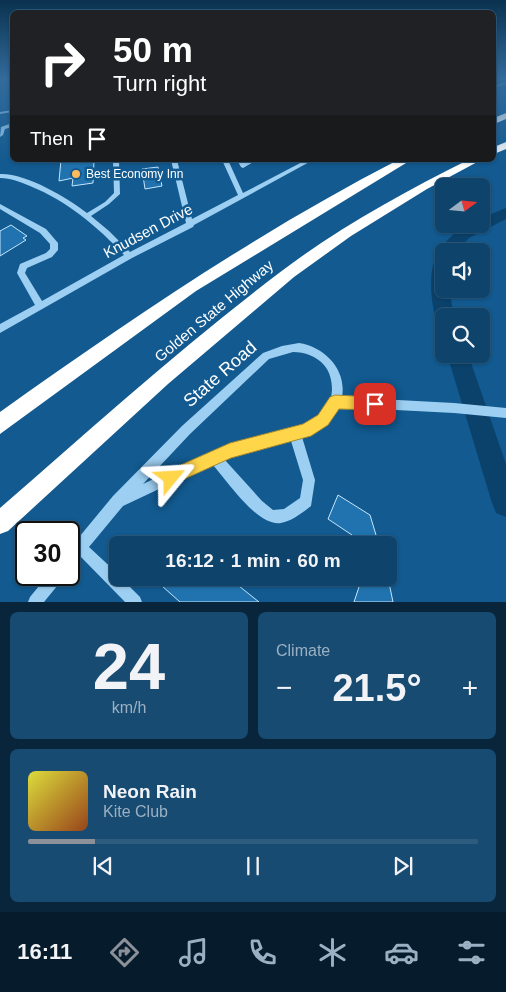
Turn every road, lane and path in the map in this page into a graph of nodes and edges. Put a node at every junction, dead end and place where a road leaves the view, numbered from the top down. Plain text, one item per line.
1 (10, 126) edge
2 (0, 135) edge
3 (116, 162) edge
4 (174, 162) edge
5 (226, 162) edge
6 (241, 162) edge
7 (250, 162) edge
8 (306, 162) edge
9 (402, 162) edge
10 (472, 162) edge
11 (2, 176) edge
12 (242, 197) junction
13 (0, 206) edge
14 (88, 215) junction
15 (190, 225) junction
16 (129, 256) junction
17 (40, 306) junction
18 (0, 329) edge
19 (335, 402) junction
20 (502, 413) edge
21 (0, 424) edge
22 (295, 433) junction
23 (214, 457) junction
24 (118, 501) junction
25 (0, 523) edge
26 (80, 547) joint
27 (48, 586) edge
28 (35, 602) edge
29 (135, 602) edge

1 - 2 street
3 - 14 street
4 - 15 street
5 - 12 street
6 - 7 street
8 - 12 street, Knudsen Drive
9 - 21 highway, Golden State Highway
10 - 25 highway, Golden State Highway
11 - 14 street
12 - 15 street, Knudsen Drive
13 - 17 street
14 - 16 street
15 - 16 street, Knudsen Drive
16 - 17 street, Knudsen Drive
17 - 18 street, Knudsen Drive
19 - 20 street
19 - 22 street, State Road
19 - 24 street, State Road
22 - 23 street, State Road
22 - 23 street
23 - 24 street, State Road
24 - 26 street, State Road
26 - 29 street
27 - 28 street

